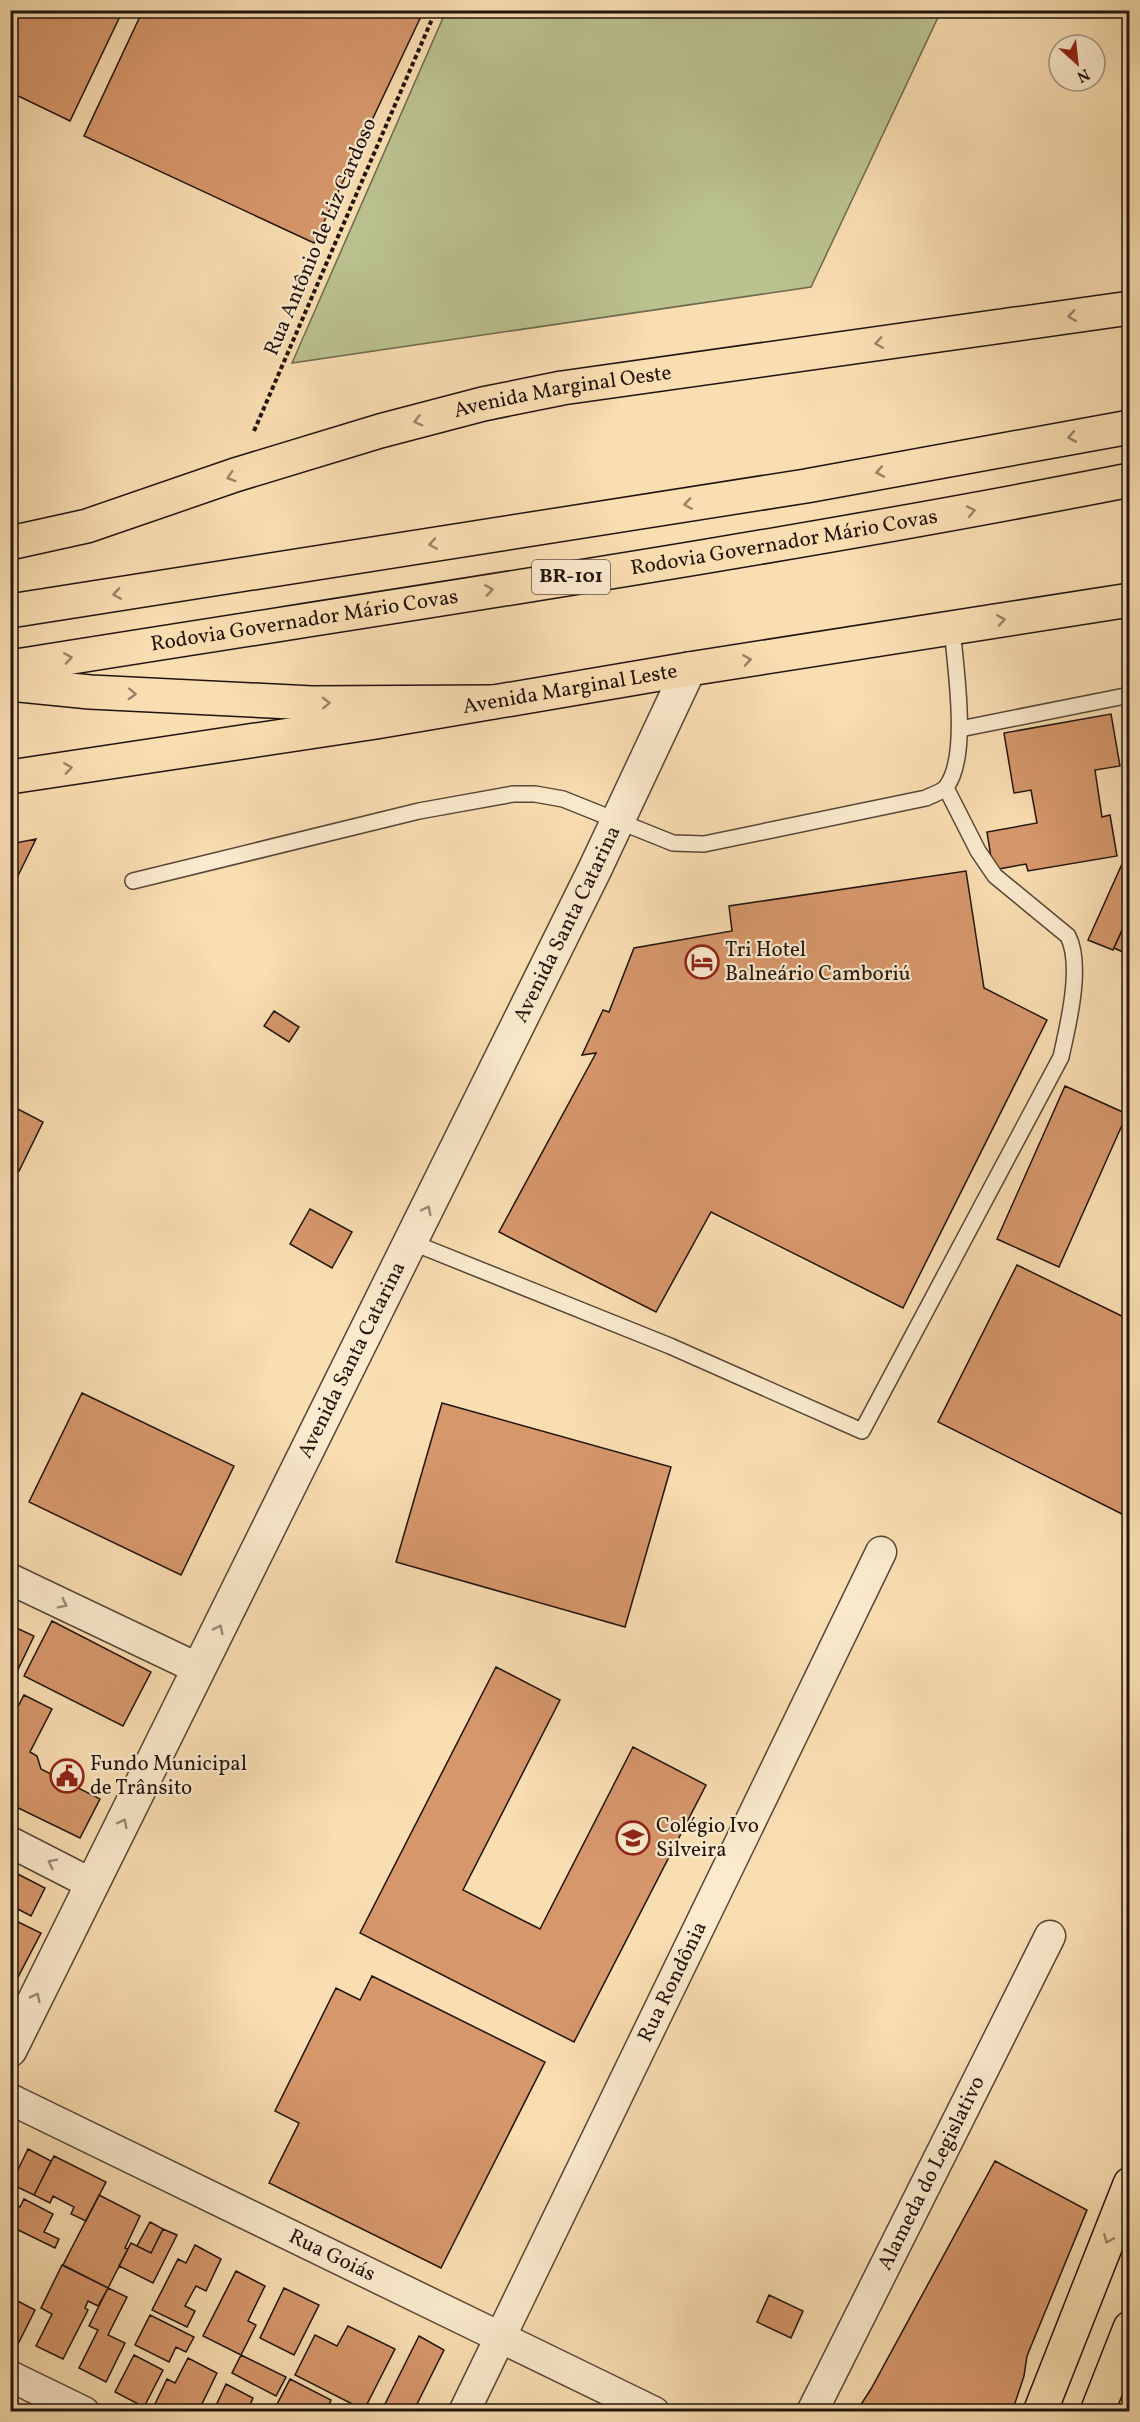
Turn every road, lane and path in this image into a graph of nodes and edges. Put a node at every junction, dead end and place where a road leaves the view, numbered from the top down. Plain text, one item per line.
1 (436, 10) edge
2 (1130, 308) edge
3 (1130, 427) edge
4 (235, 475) junction
5 (1130, 480) edge
6 (10, 543) edge
7 (1130, 600) edge
8 (10, 610) edge
9 (952, 627) junction
10 (10, 667) edge
11 (689, 669) junction
12 (10, 684) edge
13 (1130, 695) edge
14 (492, 702) junction
15 (960, 729) junction
16 (10, 777) edge
17 (946, 789) junction
18 (619, 822) junction
19 (133, 881) dead end
20 (411, 1242) junction
21 (881, 1552) dead end
22 (10, 1579) edge
23 (199, 1669) junction
24 (10, 1842) edge
25 (92, 1884) junction
26 (1050, 1936) dead end
27 (10, 2050) edge
28 (10, 2099) edge
29 (1130, 2184) edge
30 (1130, 2328) edge
31 (500, 2337) junction
32 (10, 2376) edge
33 (84, 2412) edge
34 (464, 2412) edge
35 (654, 2412) edge
36 (812, 2412) edge
37 (1040, 2412) edge
38 (1097, 2412) edge

1 - 4 path, Rua Antônio de Liz Cardoso
2 -> 4 main road, Avenida Marginal Oeste
3 -> 8 main road, BR-101
4 -> 6 main road, Avenida Marginal Oeste
10 -> 5 main road, Rodovia Governador Mário Covas / BR-101
9 -> 7 main road, Avenida Marginal Leste
11 -> 9 main road, Avenida Marginal Leste
9 - 15 lane
11 - 14 main road, Avenida Marginal Leste
11 - 18 street, Avenida Santa Catarina
12 -> 14 main road
13 - 15 lane
16 -> 14 main road, Avenida Marginal Leste
15 - 17 lane
17 - 18 lane
17 - 20 lane
18 - 19 lane
20 -> 18 street, Avenida Santa Catarina
23 -> 20 street, Avenida Santa Catarina
21 - 31 street, Rua Rondônia
22 -> 23 street
25 -> 23 street, Avenida Santa Catarina
25 -> 24 street
27 -> 25 street, Avenida Santa Catarina
26 - 36 street, Alameda do Legislativo
28 - 31 street, Rua Goiás
29 -> 37 main road
30 - 38 main road
31 - 34 street, Rua Rondônia
31 - 35 street, Rua Goiás
32 - 33 street

